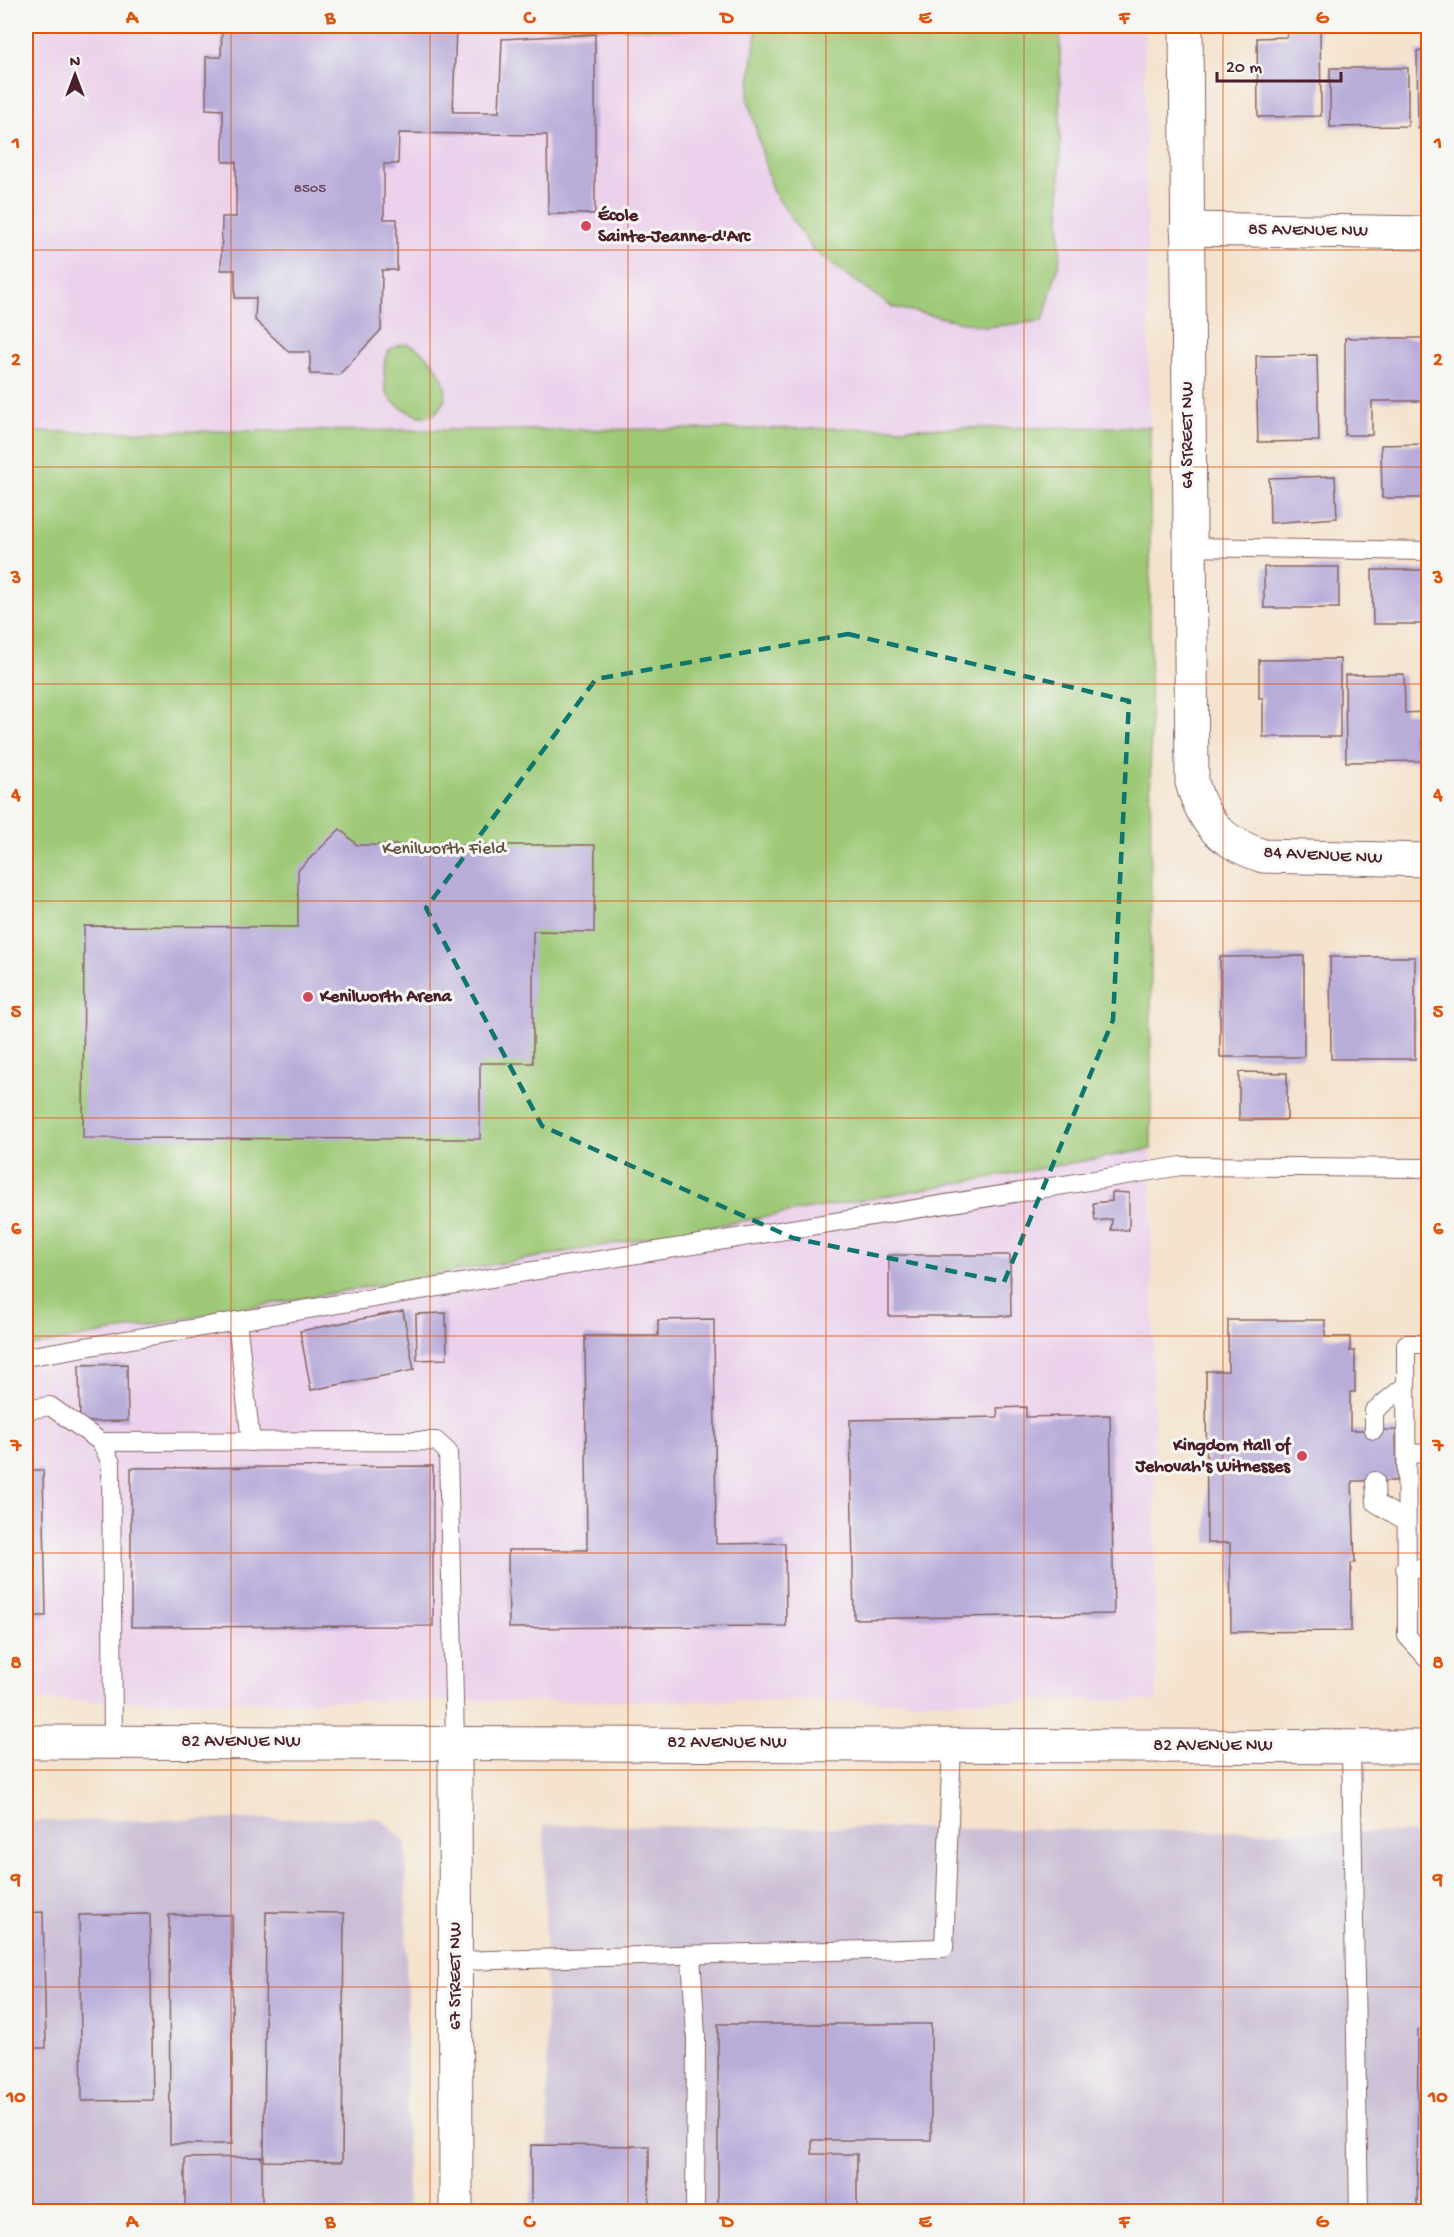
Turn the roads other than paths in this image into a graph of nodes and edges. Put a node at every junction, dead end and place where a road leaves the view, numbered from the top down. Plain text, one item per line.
1 (1186, 26) edge
2 (1187, 229) junction
3 (1428, 233) edge
4 (1188, 547) junction
5 (1428, 551) edge
6 (1222, 836) joint
7 (1428, 860) edge
8 (1428, 1168) edge
9 (237, 1321) junction
10 (1428, 1344) edge
11 (26, 1357) edge
12 (1406, 1385) junction
13 (26, 1410) edge
14 (1374, 1431) dead end
15 (101, 1442) junction
16 (252, 1442) junction
17 (1407, 1453) junction
18 (1428, 1454) edge
19 (1375, 1481) dead end
20 (1406, 1521) junction
21 (1405, 1569) junction
22 (1428, 1569) edge
23 (1428, 1659) edge
24 (455, 1741) junction
25 (26, 1742) edge
26 (113, 1742) junction
27 (952, 1744) junction
28 (1351, 1746) junction
29 (1428, 1747) edge
30 (692, 1955) junction
31 (456, 1961) junction
32 (456, 2211) edge
33 (695, 2211) edge
34 (1359, 2211) edge

1 - 2 street, 64 STREET NW
2 - 3 street, 85 AVENUE NW
2 - 4 street, 64 STREET NW
4 - 5 lane
4 - 6 street, 64 STREET NW
6 - 7 street, 84 AVENUE NW
8 - 9 lane
9 - 11 lane
9 - 16 lane
10 - 12 lane
12 - 14 lane
12 - 17 lane
13 - 15 lane
15 - 16 lane
15 - 26 lane
16 - 24 lane
17 - 18 lane
17 - 20 lane
19 - 20 lane
20 - 21 lane
21 - 22 lane
21 - 23 lane
24 - 26 street, 82 AVENUE NW
24 - 27 street, 82 AVENUE NW
24 - 31 street, 67 STREET NW
25 - 26 street, 82 AVENUE NW
27 - 28 street, 82 AVENUE NW
27 - 30 lane
28 - 29 street, 82 AVENUE NW
28 - 34 lane
30 - 31 lane
30 - 33 lane
31 - 32 street, 67 STREET NW

